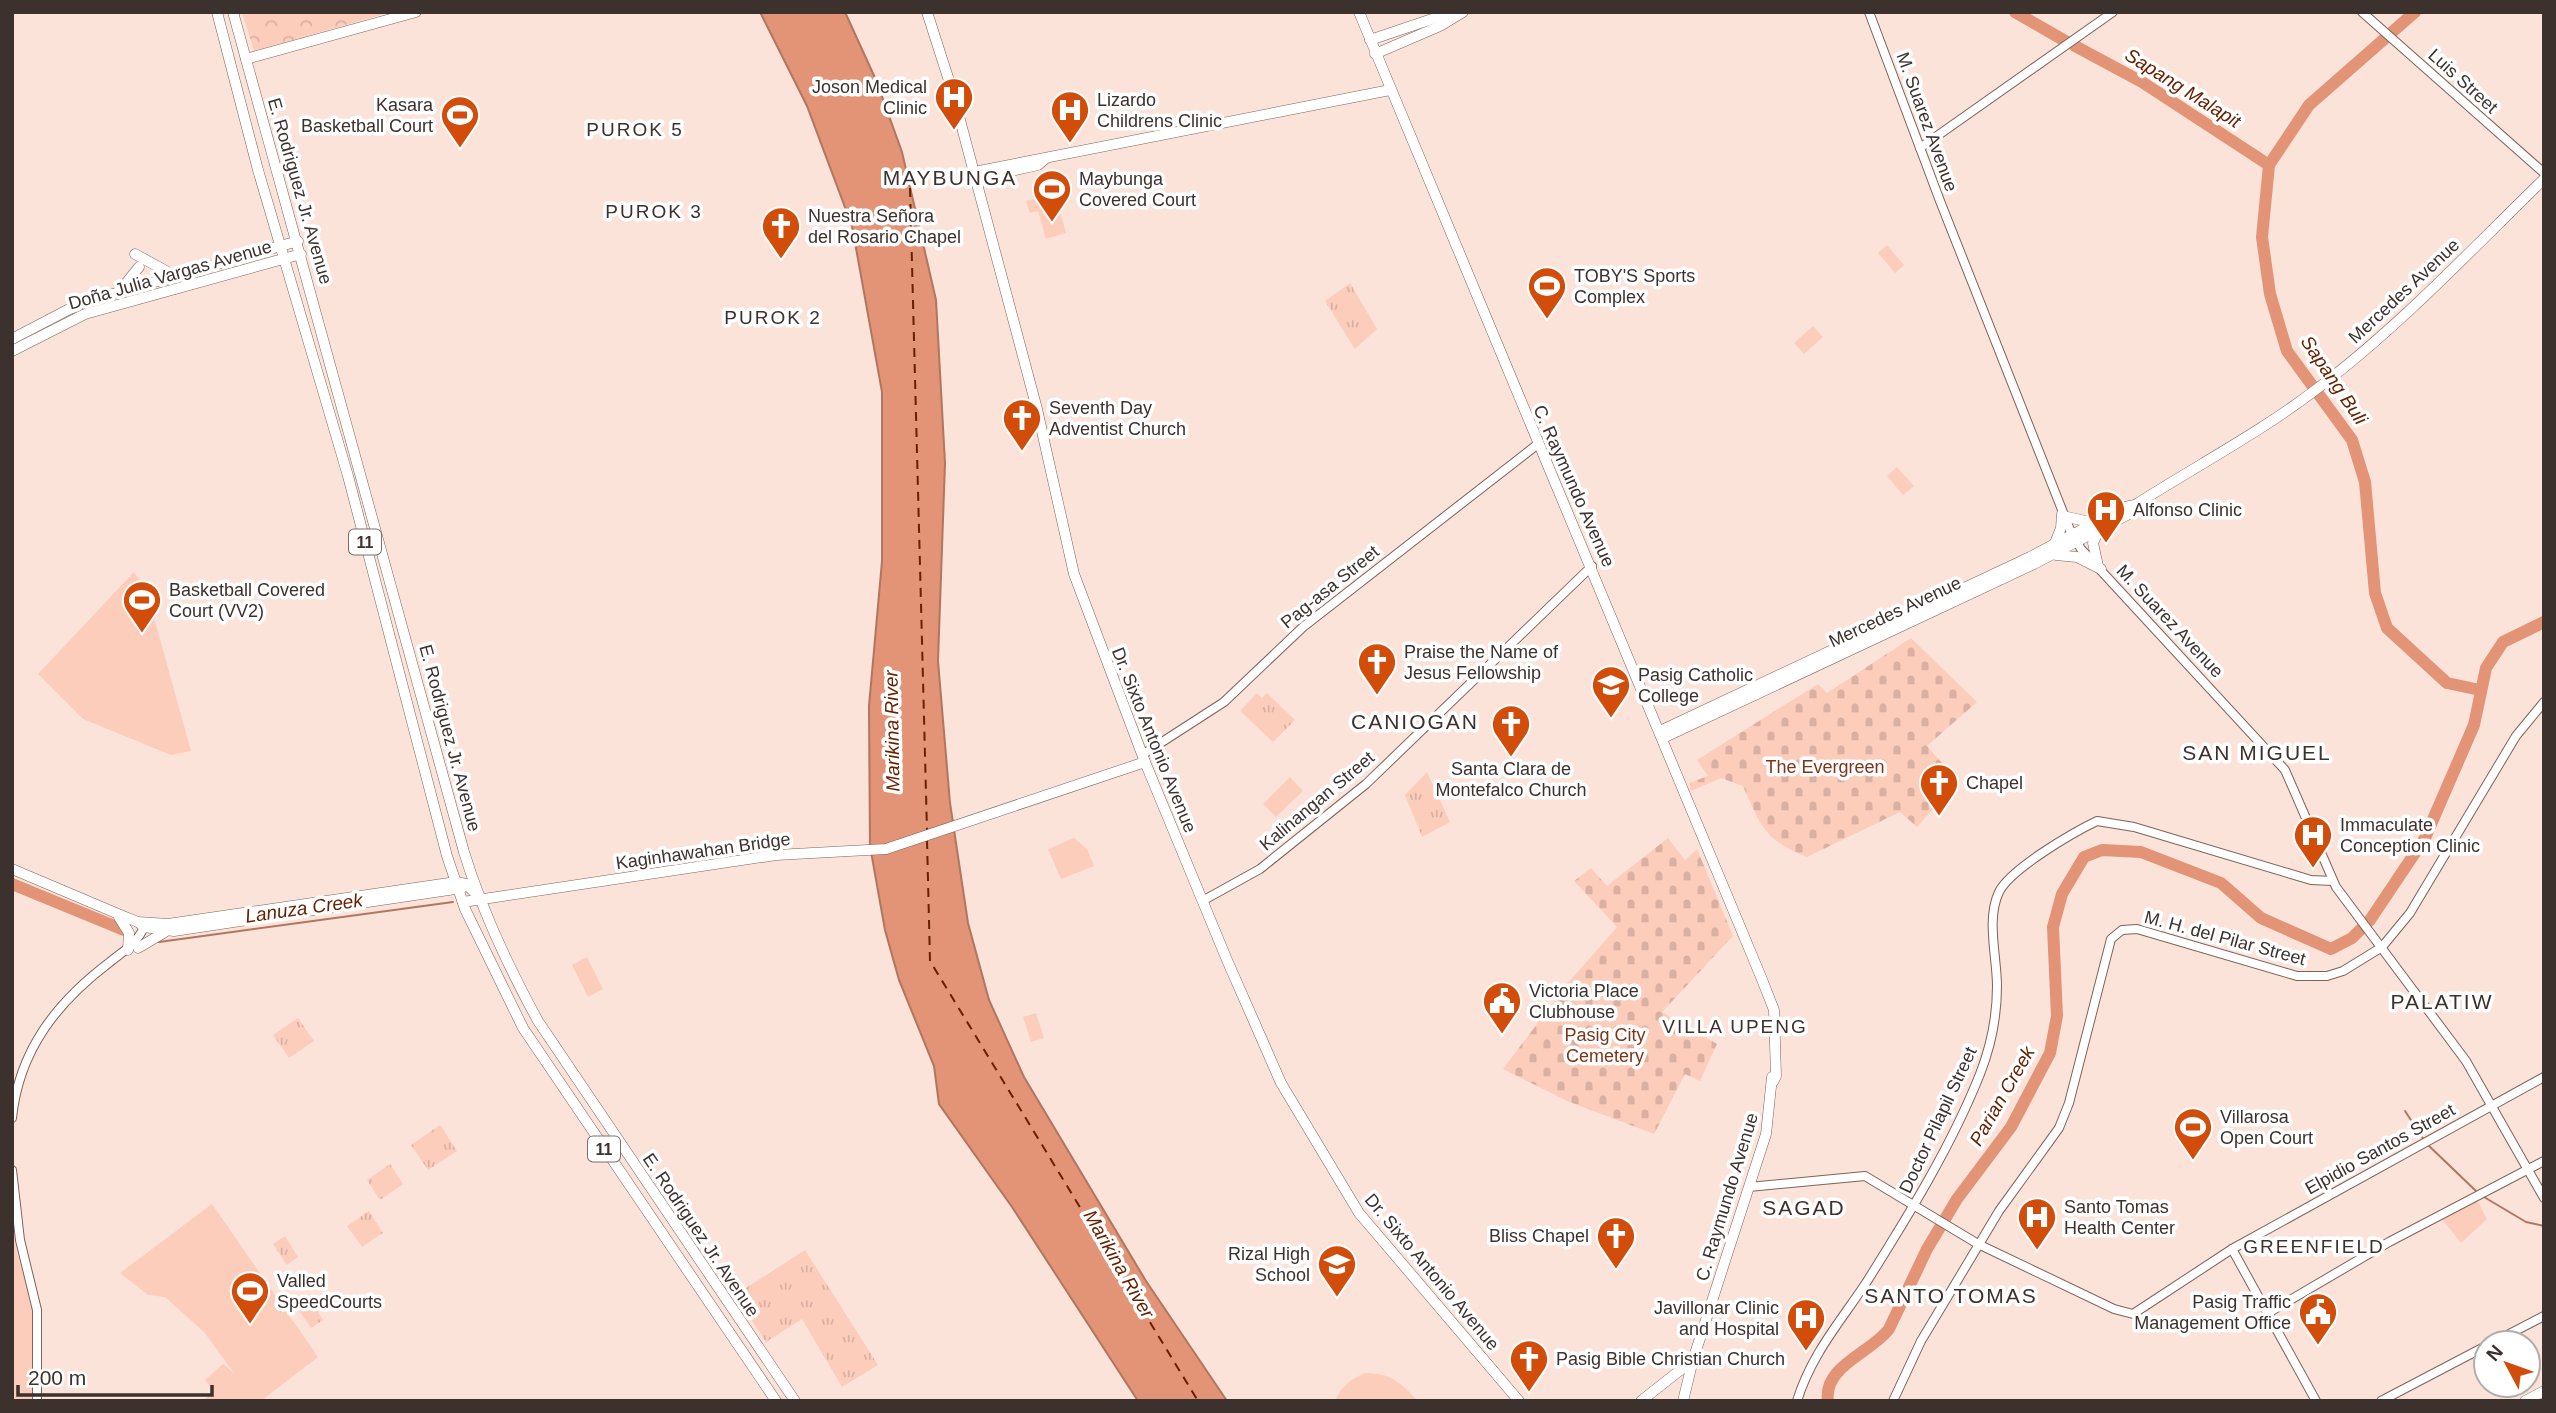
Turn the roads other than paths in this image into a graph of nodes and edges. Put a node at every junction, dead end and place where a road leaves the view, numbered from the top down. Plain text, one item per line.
1 (217, 12) edge
2 (233, 12) edge
3 (416, 12) edge
4 (927, 12) edge
5 (1359, 12) edge
6 (1463, 12) edge
7 (1869, 12) edge
8 (2113, 12) edge
9 (2362, 12) edge
10 (1450, 17) junction
11 (1370, 40) junction
12 (1375, 54) junction
13 (246, 59) junction
14 (1390, 90) junction
15 (1920, 148) junction
16 (975, 175) junction
17 (2544, 176) edge
18 (298, 241) junction
19 (280, 246) junction
20 (135, 254) dead end
21 (302, 254) junction
22 (284, 259) junction
23 (139, 267) dead end
24 (168, 279) junction
25 (118, 293) junction
26 (12, 340) edge
27 (12, 351) edge
28 (1538, 444) junction
29 (353, 449) junction
30 (341, 451) junction
31 (2062, 515) junction
32 (2097, 526) junction
33 (2075, 538) junction
34 (2053, 550) junction
35 (1592, 566) junction
36 (2099, 567) junction
37 (422, 691) junction
38 (405, 695) junction
39 (2544, 702) edge
40 (1662, 735) junction
41 (1143, 759) junction
42 (12, 869) edge
43 (470, 872) junction
44 (2333, 881) junction
45 (460, 885) junction
46 (479, 898) junction
47 (1204, 900) junction
48 (463, 902) junction
49 (116, 914) junction
50 (146, 924) junction
51 (165, 932) junction
52 (2382, 947) junction
53 (133, 949) junction
54 (2544, 1077) edge
55 (2492, 1105) junction
56 (12, 1118) edge
57 (2544, 1161) edge
58 (2528, 1169) junction
59 (12, 1170) edge
60 (1749, 1187) junction
61 (2544, 1198) edge
62 (1914, 1206) junction
63 (1978, 1244) junction
64 (2232, 1249) junction
65 (2268, 1313) junction
66 (2544, 1316) edge
67 (2519, 1329) edge
68 (2472, 1353) edge
69 (1693, 1360) junction
70 (2544, 1391) edge
71 (1644, 1399) edge
72 (37, 1401) edge
73 (776, 1401) edge
74 (795, 1401) edge
75 (1520, 1401) edge
76 (1684, 1401) edge
77 (1797, 1401) edge
78 (1893, 1401) edge
79 (2316, 1401) edge
80 (2381, 1401) edge
81 (2525, 1401) edge

1 - 19 main road, E. Rodriguez Jr. Avenue / 11
2 - 13 main road, E. Rodriguez Jr. Avenue / 11
3 - 13 main road
4 - 16 main road, Dr. Sixto Antonio Avenue
5 - 11 main road, C. Raymundo Avenue
6 - 10 main road
7 - 15 street, M. Suarez Avenue
8 - 15 street
9 - 17 street, Luis Street
10 - 11 main road
10 - 12 main road
11 - 12 main road, C. Raymundo Avenue
12 - 14 main road, C. Raymundo Avenue
13 - 18 main road, E. Rodriguez Jr. Avenue / 11
14 - 16 main road
14 - 28 main road, C. Raymundo Avenue
15 - 31 street, M. Suarez Avenue
16 - 41 main road, Dr. Sixto Antonio Avenue
17 - 32 main road, Mercedes Avenue
18 - 19 main road, Doña Julia Vargas Avenue
18 - 21 main road, E. Rodriguez Jr. Avenue / 11
19 - 22 main road, E. Rodriguez Jr. Avenue / 11
19 - 24 main road, Doña Julia Vargas Avenue
20 - 24 main road
21 - 22 main road, Doña Julia Vargas Avenue
21 - 29 main road, E. Rodriguez Jr. Avenue / 11
22 - 27 main road, Doña Julia Vargas Avenue
22 - 30 main road, E. Rodriguez Jr. Avenue / 11
23 - 25 main road
24 - 25 main road, Doña Julia Vargas Avenue
25 - 26 main road, Doña Julia Vargas Avenue
28 - 35 main road, C. Raymundo Avenue
28 - 41 street, Pag-asa Street
29 - 30 main road
29 - 37 main road, E. Rodriguez Jr. Avenue / 11
30 - 38 main road, E. Rodriguez Jr. Avenue / 11
31 - 32 main road
31 - 33 street, M. Suarez Avenue
31 - 34 main road
32 - 33 main road, Mercedes Avenue
32 - 36 main road
33 - 34 main road, Mercedes Avenue
33 - 36 street, M. Suarez Avenue
34 - 36 main road
34 - 40 main road, Mercedes Avenue
35 - 40 main road, C. Raymundo Avenue
35 - 47 street, Kalinangan Street
36 - 44 street, M. Suarez Avenue
37 - 38 main road
37 - 43 main road, E. Rodriguez Jr. Avenue / 11
38 - 45 main road, E. Rodriguez Jr. Avenue / 11
39 - 52 street, M. H. del Pilar Street
40 - 60 main road, C. Raymundo Avenue
41 - 46 main road, Kaginhawahan Bridge
41 - 47 main road, Dr. Sixto Antonio Avenue
42 - 49 main road
43 - 45 main road
43 - 46 main road, E. Rodriguez Jr. Avenue / 11
44 - 52 street, M. Suarez Avenue
44 - 62 street, Doctor Pilapil Street
45 - 46 main road
45 - 48 main road, E. Rodriguez Jr. Avenue / 11
45 - 50 main road
45 - 51 main road
46 - 48 main road, Kaginhawahan Bridge
46 - 74 main road, E. Rodriguez Jr. Avenue / 11
47 - 75 main road, Dr. Sixto Antonio Avenue
48 - 73 main road, E. Rodriguez Jr. Avenue / 11
49 - 50 main road
49 - 53 main road
50 - 51 main road
50 - 53 street
51 - 53 main road
52 - 55 street, M. Suarez Avenue
52 - 63 street, M. H. del Pilar Street
53 - 56 street
54 - 55 street, Elpidio Santos Street
55 - 58 street, M. Suarez Avenue
55 - 64 street, Elpidio Santos Street
57 - 58 street
58 - 61 street, M. Suarez Avenue
58 - 65 street
59 - 72 street
60 - 62 street
60 - 69 main road, C. Raymundo Avenue
62 - 63 street
62 - 77 street, Doctor Pilapil Street
63 - 64 street, Elpidio Santos Street
63 - 78 street, M. H. del Pilar Street
64 - 65 street
65 - 79 street
66 - 67 street
68 - 80 street
69 - 71 main road
69 - 76 main road, C. Raymundo Avenue
70 - 81 main road

